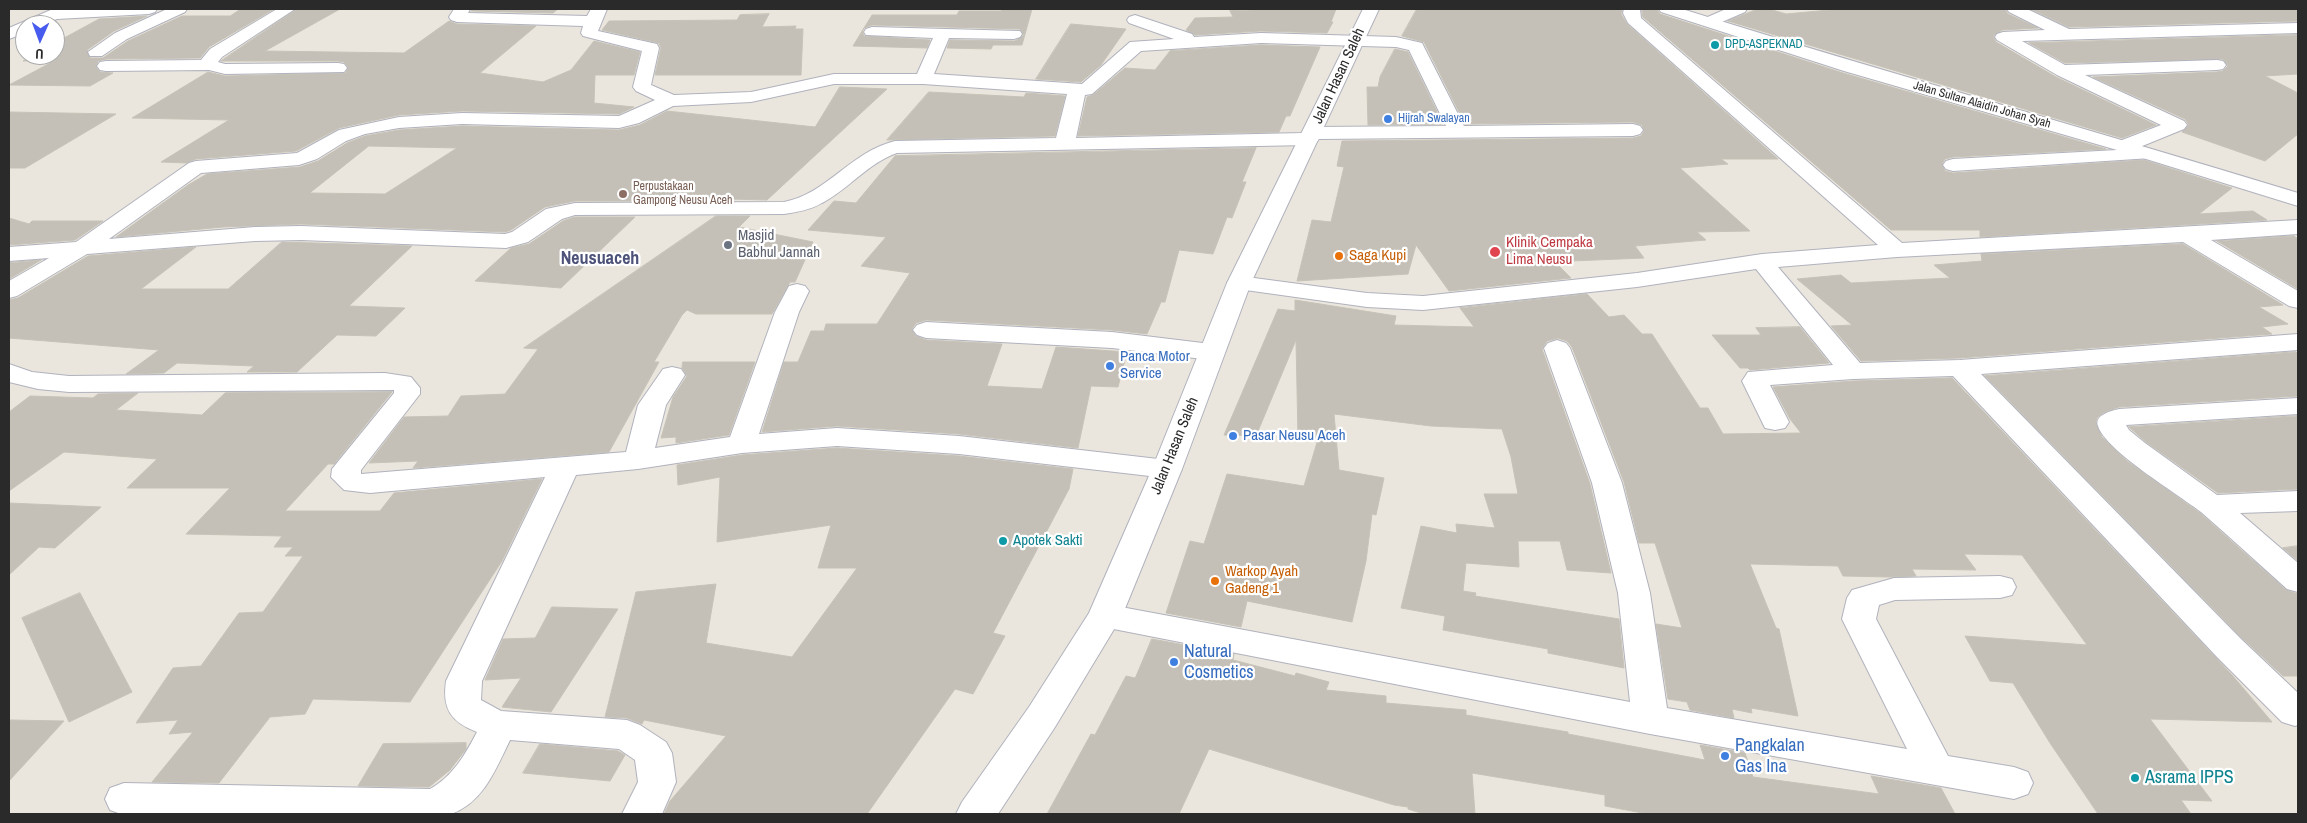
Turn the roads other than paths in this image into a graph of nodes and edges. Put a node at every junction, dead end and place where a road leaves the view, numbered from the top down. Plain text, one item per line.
1 (148, 9) edge
2 (179, 9) edge
3 (287, 9) edge
4 (462, 9) edge
5 (1371, 9) edge
6 (1632, 9) edge
7 (1667, 9) edge
8 (1739, 9) edge
9 (2015, 9) edge
10 (60, 11) edge
11 (2237, 13) dead end
12 (1140, 14) edge
13 (596, 15) edge
14 (1709, 22) junction
15 (2271, 28) junction
16 (2298, 28) edge
17 (872, 32) dead end
18 (943, 33) junction
19 (1014, 34) dead end
20 (2066, 34) junction
21 (1199, 41) junction
22 (1354, 41) junction
23 (2298, 41) edge
24 (1136, 46) junction
25 (208, 65) junction
26 (2217, 65) dead end
27 (338, 68) dead end
28 (2063, 71) junction
29 (923, 79) junction
30 (1078, 91) junction
31 (672, 102) junction
32 (1632, 130) dead end
33 (1458, 132) junction
34 (1311, 136) junction
35 (1065, 143) junction
36 (2124, 146) junction
37 (2148, 154) junction
38 (1953, 165) dead end
39 (2298, 200) edge
40 (2298, 228) edge
41 (2187, 236) junction
42 (83, 247) junction
43 (1898, 250) junction
44 (9, 254) edge
45 (1762, 261) junction
46 (1239, 283) junction
47 (9, 291) edge
48 (797, 291) dead end
49 (2298, 301) edge
50 (926, 330) dead end
51 (2298, 342) edge
52 (1557, 348) dead end
53 (1212, 352) junction
54 (1960, 368) junction
55 (1853, 370) junction
56 (9, 372) edge
57 (672, 375) dead end
58 (2298, 406) edge
59 (1775, 422) dead end
60 (742, 444) junction
61 (638, 460) junction
62 (565, 467) junction
63 (1167, 469) junction
64 (2298, 501) edge
65 (2211, 505) junction
66 (2298, 581) edge
67 (2000, 586) dead end
68 (1105, 616) junction
69 (2298, 711) edge
70 (1650, 720) junction
71 (500, 725) junction
72 (1936, 769) junction
73 (2014, 783) dead end
74 (124, 799) dead end
75 (642, 814) edge
76 (976, 814) edge

1 - 10 street
2 - 25 street
3 - 25 street
4 - 13 street
5 - 22 street, Jalan Hasan Saleh
6 - 43 street
7 - 14 street, Jalan Sultan Alaidin Johan Syah
8 - 14 street
9 - 20 street
11 - 15 street
12 - 21 street
12 - 24 street
13 - 31 street
14 - 36 street, Jalan Sultan Alaidin Johan Syah
15 - 16 street
15 - 20 street
15 - 23 street
17 - 18 street
18 - 19 street
18 - 29 street
20 - 28 street
21 - 22 street
21 - 24 street
22 - 33 street
22 - 34 street, Jalan Hasan Saleh
24 - 30 street
25 - 27 street
26 - 28 street
28 - 36 street
29 - 30 street
29 - 31 street
30 - 35 street
31 - 42 street
32 - 33 street
33 - 34 street
34 - 35 street
34 - 46 street, Jalan Hasan Saleh
35 - 42 street
36 - 37 street, Jalan Sultan Alaidin Johan Syah
37 - 38 street
37 - 39 street, Jalan Sultan Alaidin Johan Syah
40 - 41 street
41 - 43 street
41 - 49 street
42 - 44 street
42 - 47 street
43 - 45 street
45 - 46 street
45 - 55 street
46 - 53 street, Jalan Hasan Saleh
48 - 60 street
50 - 53 street
51 - 54 street
52 - 70 street
53 - 63 street, Jalan Hasan Saleh
54 - 55 street
54 - 69 street
55 - 59 street
56 - 62 street
57 - 61 street
58 - 65 street
60 - 61 street
60 - 63 street
61 - 62 street
62 - 71 street
63 - 68 street, Jalan Hasan Saleh
64 - 65 street
65 - 66 street
67 - 72 street
68 - 70 street
68 - 76 street, Jalan Hasan Saleh
70 - 72 street
71 - 74 street
71 - 75 street
72 - 73 street

